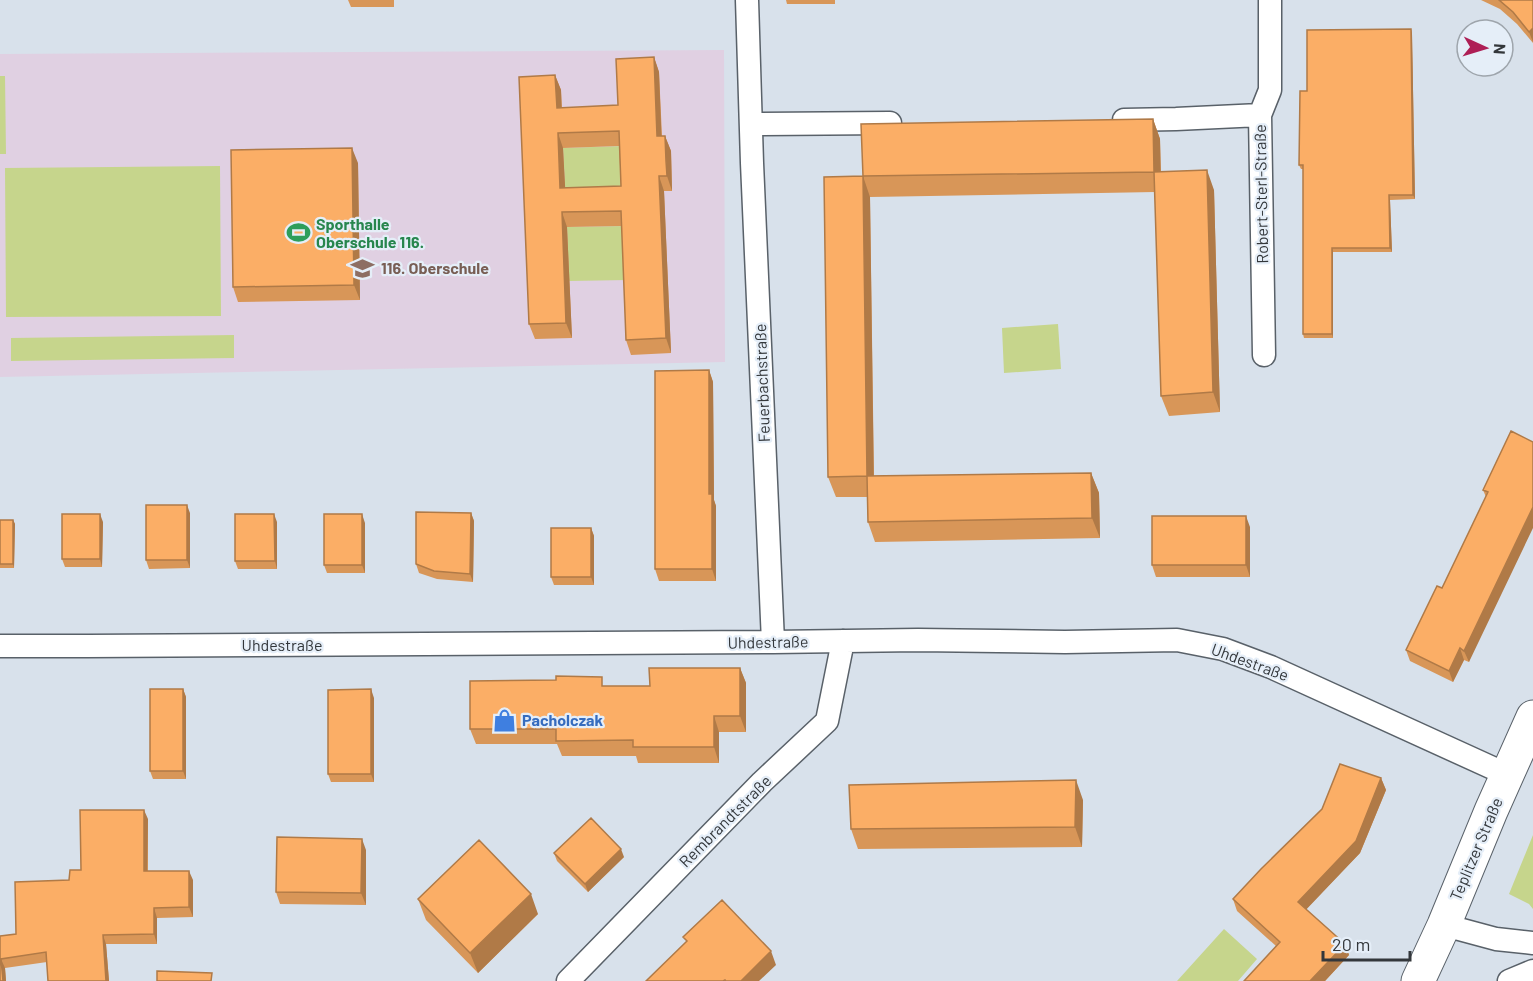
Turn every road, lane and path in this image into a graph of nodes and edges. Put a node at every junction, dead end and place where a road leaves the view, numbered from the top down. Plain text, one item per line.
1 (747, 0) edge
2 (1270, 0) edge
3 (1260, 115) junction
4 (1106, 120) edge
5 (908, 123) edge
6 (751, 124) junction
7 (1264, 355) dead end
8 (843, 641) junction
9 (773, 642) junction
10 (0, 645) edge
11 (1533, 717) edge
12 (1508, 775) junction
13 (1444, 925) junction
14 (1533, 943) edge
15 (1533, 971) edge
16 (568, 981) edge
17 (1418, 981) edge
18 (1509, 981) edge

1 - 6 street, Feuerbachstraße
2 - 3 street, Robert-Sterl-Straße
3 - 4 street
3 - 7 street, Robert-Sterl-Straße
5 - 6 street
6 - 9 street, Feuerbachstraße
8 - 9 street, Uhdestraße
8 - 12 street, Uhdestraße
8 - 16 street, Rembrandtstraße
9 - 10 street, Uhdestraße
11 - 12 main road, Teplitzer Straße
12 - 13 main road, Teplitzer Straße
13 - 14 street
13 - 17 main road, Teplitzer Straße
15 - 18 street

